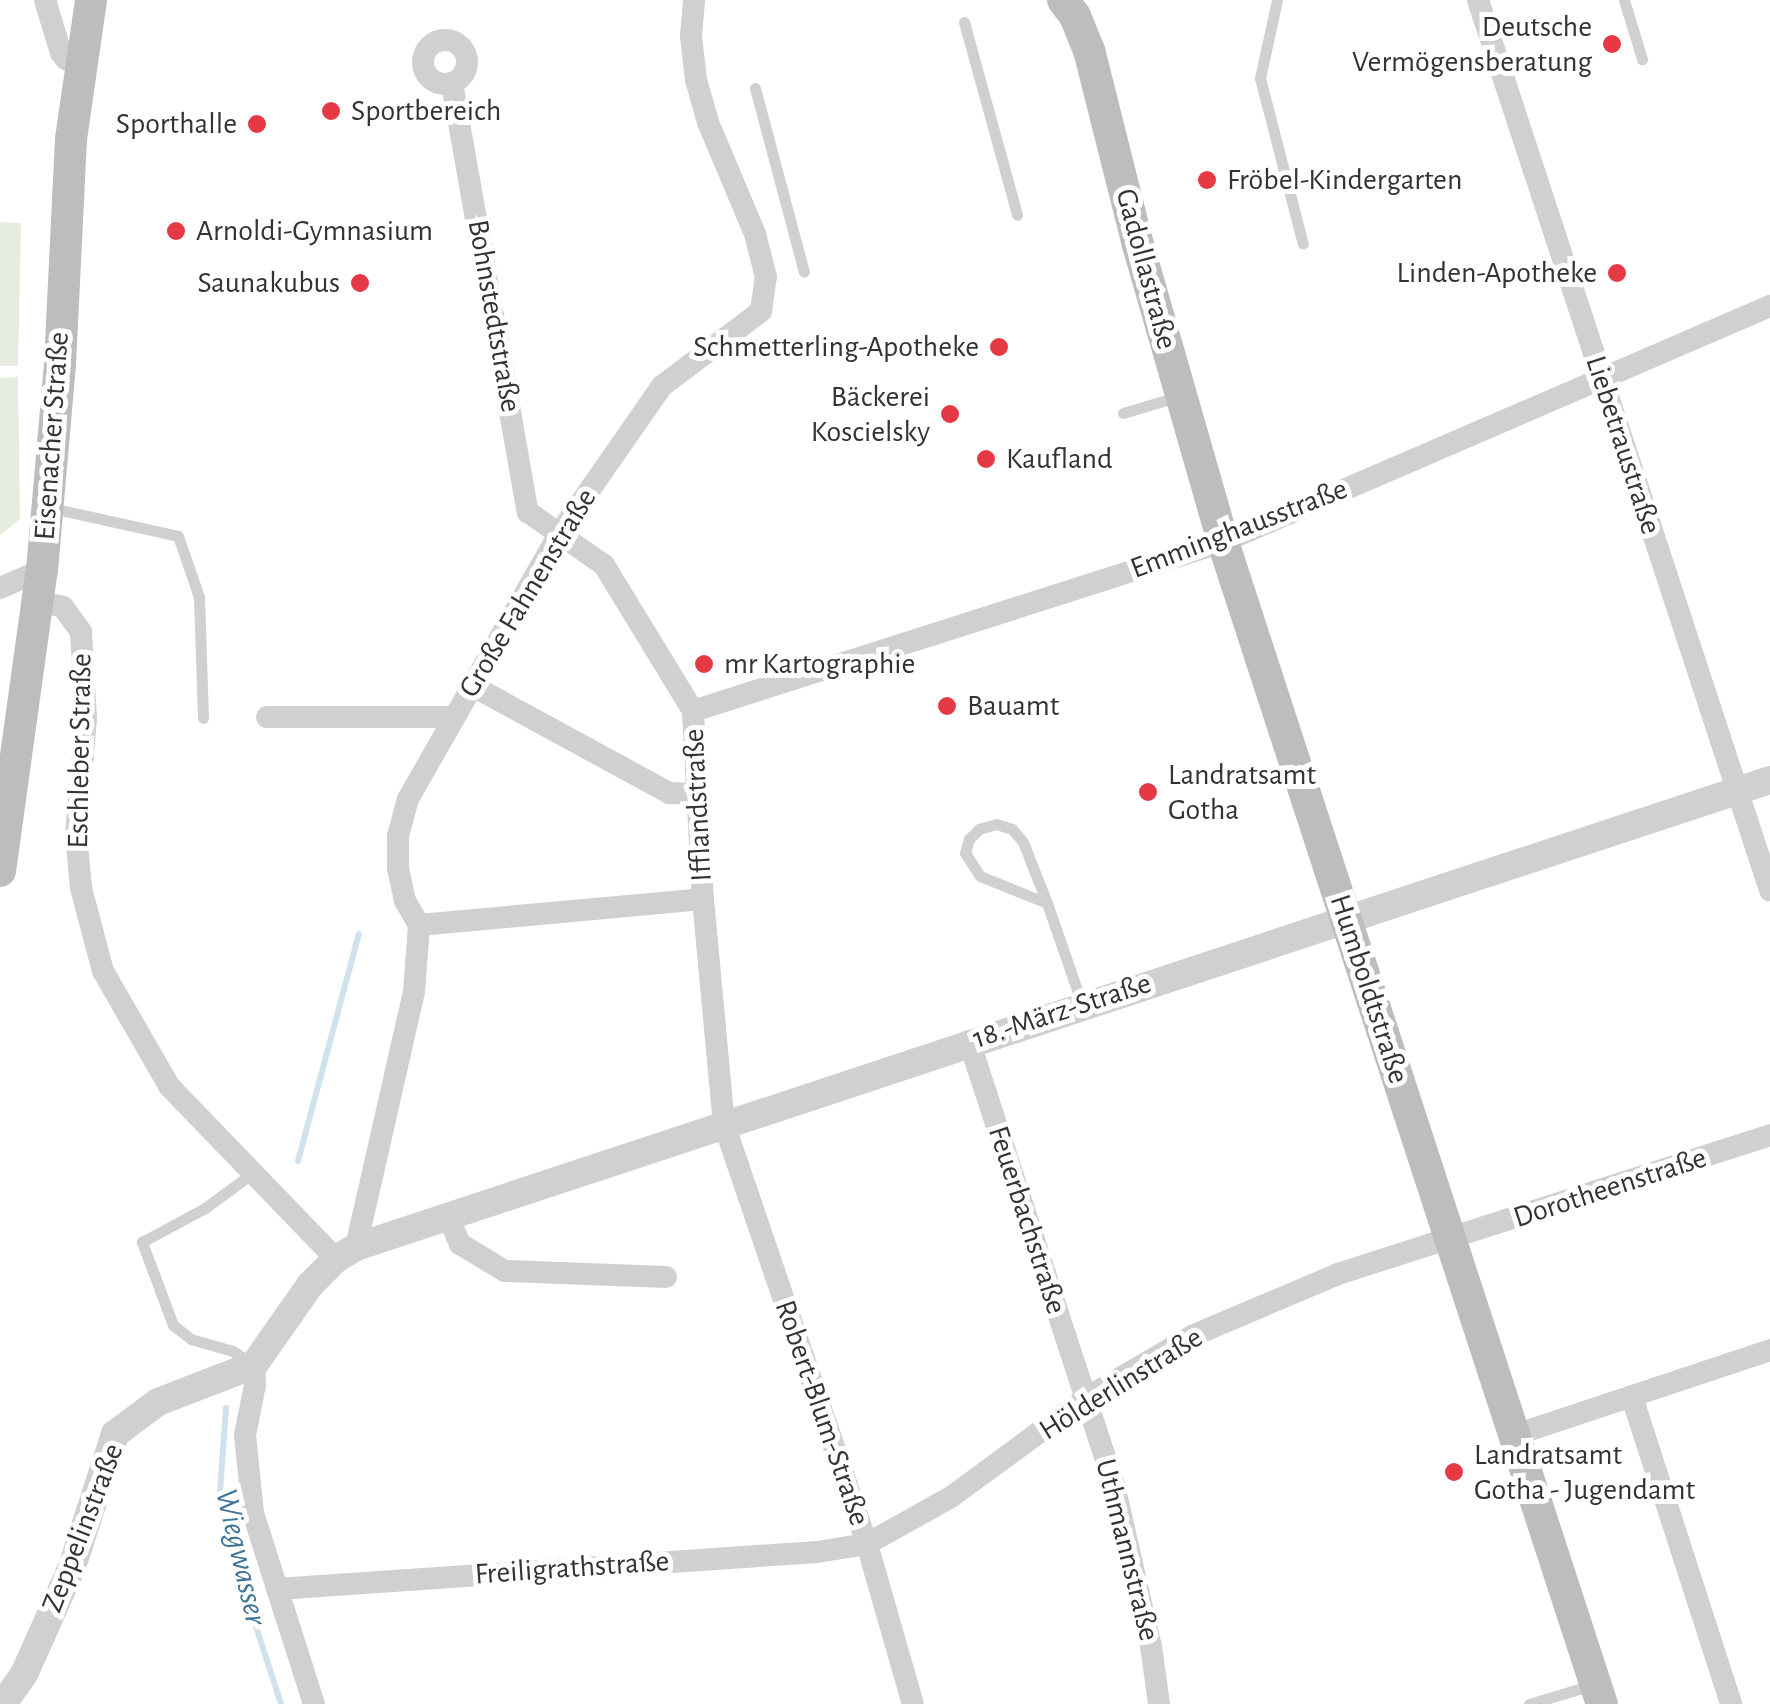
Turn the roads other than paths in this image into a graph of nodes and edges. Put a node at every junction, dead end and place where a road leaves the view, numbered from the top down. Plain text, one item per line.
1 (45, 0) edge
2 (91, 0) edge
3 (694, 0) edge
4 (1063, 0) edge
5 (1278, 0) edge
6 (1478, 0) edge
7 (1624, 0) edge
8 (964, 22) dead end
9 (1642, 59) dead end
10 (80, 60) junction
11 (452, 83) dead end
12 (755, 88) dead end
13 (1017, 215) dead end
14 (1303, 244) dead end
15 (804, 272) dead end
16 (1770, 306) edge
17 (1601, 378) junction
18 (1181, 396) junction
19 (1124, 413) dead end
20 (48, 507) junction
21 (559, 534) junction
22 (1222, 542) junction
23 (40, 585) junction
24 (0, 588) edge
25 (471, 686) junction
26 (693, 711) junction
27 (267, 717) dead end
28 (202, 718) dead end
29 (454, 718) junction
30 (1770, 780) edge
31 (1738, 790) junction
32 (698, 794) junction
33 (0, 872) edge
34 (1770, 890) edge
35 (703, 899) junction
36 (1047, 902) junction
37 (1346, 918) junction
38 (418, 925) junction
39 (1082, 1004) junction
40 (969, 1041) junction
41 (724, 1124) junction
42 (1770, 1135) edge
43 (254, 1172) junction
44 (448, 1215) junction
45 (1450, 1241) junction
46 (346, 1253) junction
47 (666, 1276) dead end
48 (1769, 1354) edge
49 (254, 1365) junction
50 (1632, 1397) junction
51 (1086, 1398) junction
52 (1515, 1435) junction
53 (867, 1544) junction
54 (277, 1588) junction
55 (1599, 1694) edge
56 (3, 1704) edge
57 (314, 1704) edge
58 (913, 1704) edge
59 (1159, 1704) edge
60 (1530, 1704) edge
61 (1731, 1704) edge

1 - 10 street
2 - 10 main road, Eisenacher Straße
3 - 21 street, Große Fahnenstraße
4 - 18 main road, Gadollastraße
5 - 14 lane
6 - 17 street, Liebetraustraße
7 - 9 lane
8 - 13 lane
10 - 20 main road, Eisenacher Straße
11 - 21 street, Bohnstedtstraße
12 - 15 lane
16 - 17 street, Emminghausstraße
17 - 22 street, Emminghausstraße
17 - 31 street, Liebetraustraße
18 - 19 lane
18 - 22 main road, Gadollastraße
20 - 23 main road, Eisenacher Straße
20 - 28 lane
21 - 25 street, Große Fahnenstraße
21 - 26 street, Ifflandstraße
22 - 26 street, Emminghausstraße
22 - 37 main road, Humboldtstraße
23 - 24 street
23 - 33 main road, Eisenacher Straße
23 - 43 street, Eschleber Straße
25 - 29 street, Große Fahnenstraße
25 - 32 street
26 - 32 street, Ifflandstraße
27 - 29 street
29 - 38 street, Große Fahnenstraße
30 - 31 street, 18.-März-Straße
31 - 34 street, Liebetraustraße
31 - 37 street, 18.-März-Straße
32 - 35 street, Ifflandstraße
35 - 38 street
35 - 41 street, Ifflandstraße
36 - 36 lane
36 - 39 lane
37 - 39 street, 18.-März-Straße
37 - 45 main road, Humboldtstraße
38 - 46 street, Große Fahnenstraße
39 - 40 street, 18.-März-Straße
40 - 41 street, 18.-März-Straße
40 - 51 street, Feuerbachstraße
41 - 44 street, 18.-März-Straße
41 - 53 street, Robert-Blum-Straße
42 - 45 street, Dorotheenstraße
43 - 46 street, Eschleber Straße
43 - 49 lane
44 - 46 street, 18.-März-Straße
44 - 47 street
45 - 51 street, Hölderlinstraße
45 - 52 main road, Humboldtstraße
46 - 49 street
48 - 50 street
49 - 54 street
49 - 56 street, Zeppelinstraße
50 - 52 street
50 - 61 street
51 - 53 street, Hölderlinstraße
51 - 59 street, Uthmannstraße
52 - 55 main road, Humboldtstraße
53 - 54 street, Freiligrathstraße
53 - 58 street, Robert-Blum-Straße
54 - 57 street
55 - 60 lane

